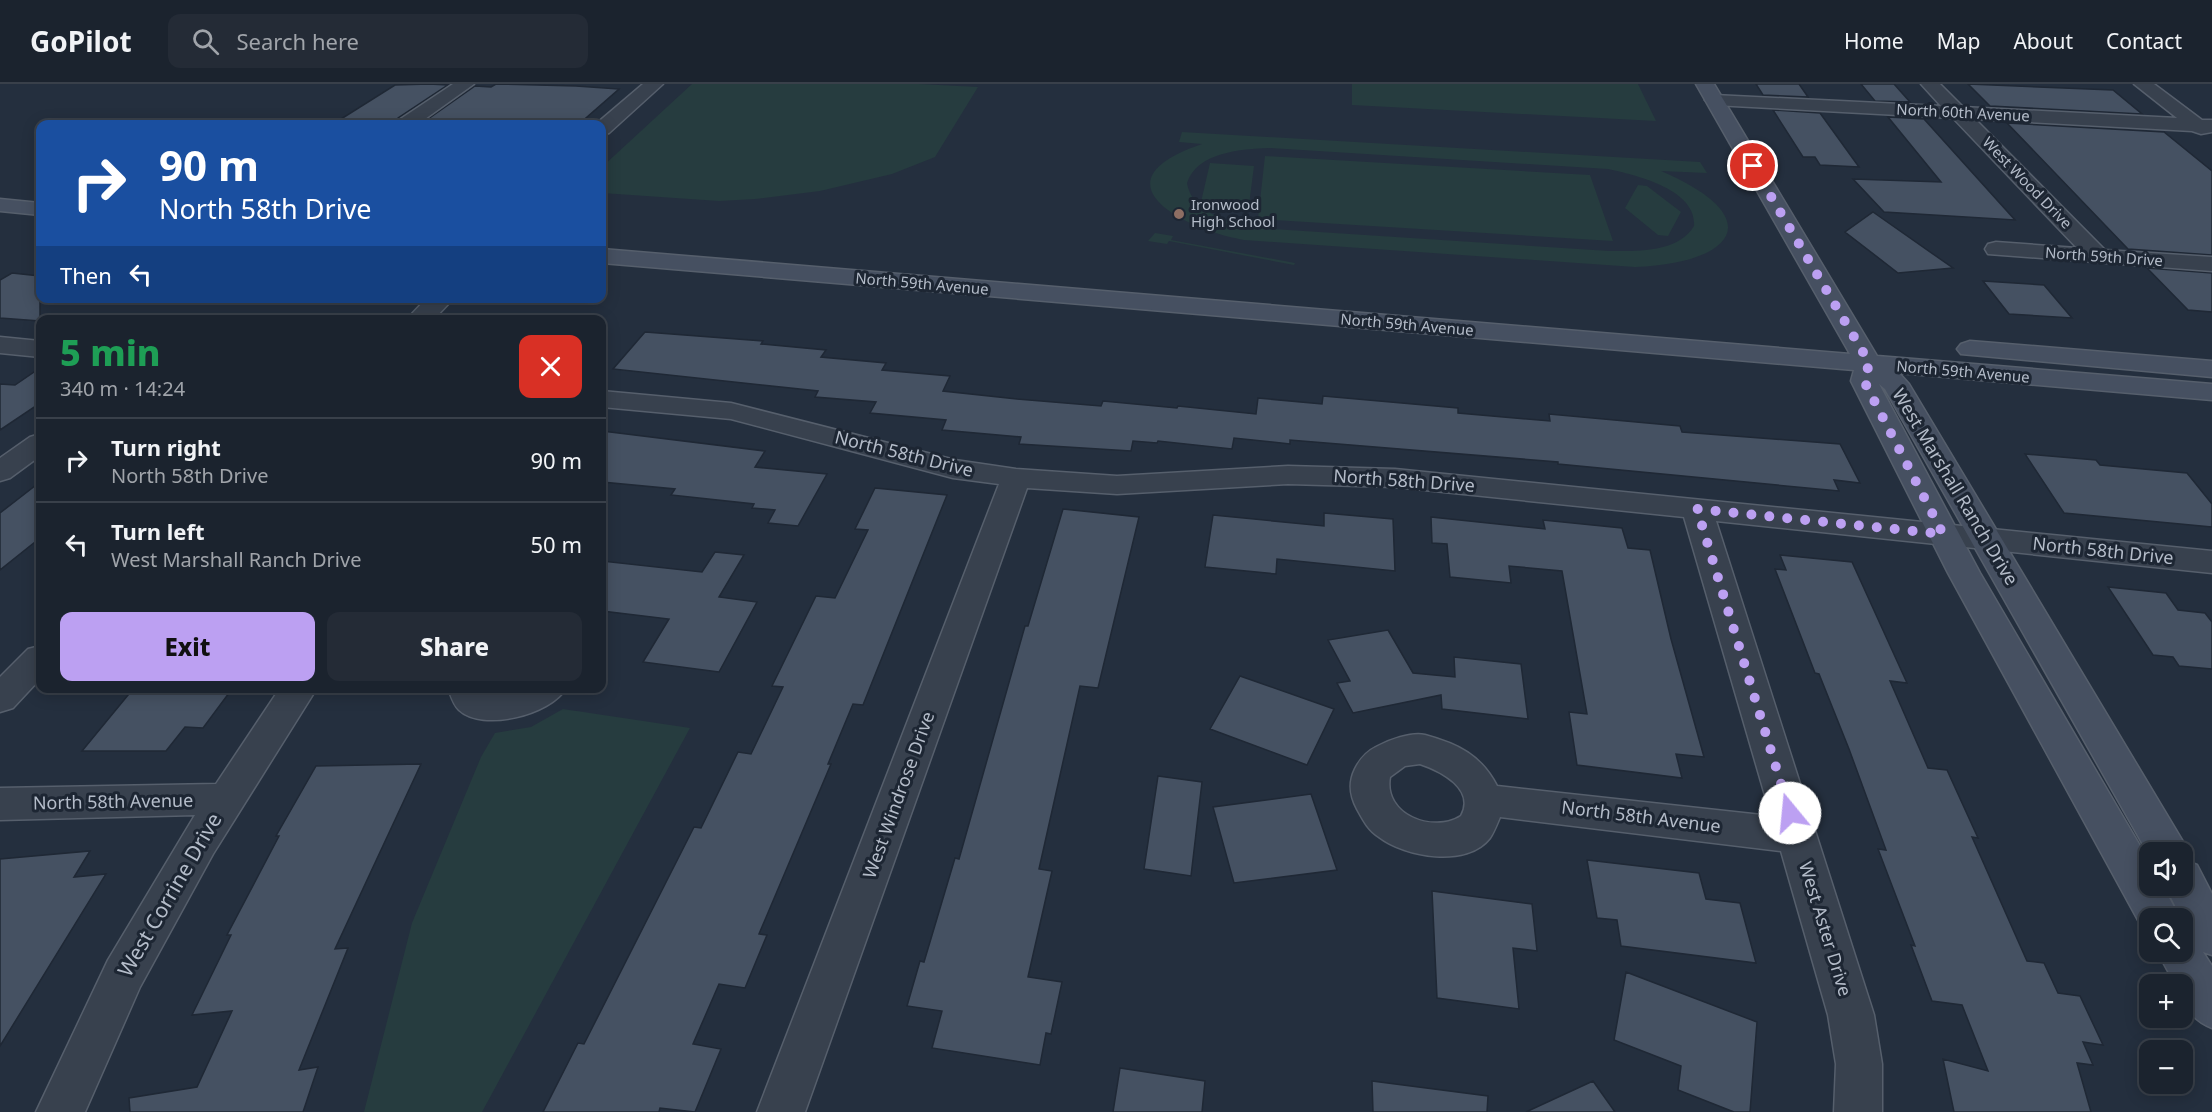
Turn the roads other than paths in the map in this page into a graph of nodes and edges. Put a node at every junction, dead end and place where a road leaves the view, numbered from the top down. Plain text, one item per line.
1 (465, 84) edge
2 (654, 84) edge
3 (1930, 84) edge
4 (2143, 84) edge
5 (1709, 92) edge
6 (1959, 113) junction
7 (411, 120) edge
8 (606, 126) edge
9 (2207, 129) edge
10 (0, 188) edge
11 (36, 191) edge
12 (0, 205) edge
13 (36, 209) edge
14 (606, 237) edge
15 (1996, 249) dead end
16 (606, 256) edge
17 (2099, 257) junction
18 (2212, 264) edge
19 (1098, 277) junction
20 (1021, 292) junction
21 (437, 303) edge
22 (423, 315) edge
23 (0, 345) edge
24 (36, 349) edge
25 (1863, 352) junction
26 (2212, 369) edge
27 (2212, 392) edge
28 (606, 399) edge
29 (36, 446) edge
30 (0, 472) edge
31 (1016, 478) junction
32 (1697, 509) junction
33 (1943, 534) junction
34 (1987, 540) junction
35 (2212, 562) edge
36 (36, 662) edge
37 (296, 693) edge
38 (469, 693) edge
39 (540, 693) edge
40 (0, 699) edge
41 (225, 799) junction
42 (1485, 800) dead end
43 (0, 804) edge
44 (1797, 836) junction
45 (2162, 842) edge
46 (2192, 896) edge
47 (2153, 908) edge
48 (2212, 936) edge
49 (2185, 962) edge
50 (2212, 1007) edge
51 (60, 1112) edge
52 (782, 1112) edge
53 (1858, 1112) edge

1 - 7 street
2 - 8 street
3 - 6 street, West Wood Drive
4 - 9 street
5 - 6 street, North 60th Avenue
5 - 25 main road
6 - 9 street, North 60th Avenue
6 - 17 street, West Wood Drive
10 - 11 main road
12 - 13 main road
14 - 19 main road, North 59th Avenue
15 - 17 street, North 59th Drive
16 - 20 main road, North 59th Avenue
17 - 18 street, North 59th Drive
19 - 20 main road
19 - 25 main road, North 59th Avenue
20 - 25 main road, North 59th Avenue
21 - 22 street
23 - 24 street
25 - 26 main road, North 59th Avenue
25 - 27 main road, North 59th Avenue
25 - 33 main road, West Marshall Ranch Drive
25 - 34 main road, West Marshall Ranch Drive
28 - 31 street, North 58th Drive
29 - 30 street
31 - 32 street, North 58th Drive
31 - 52 street, West Windrose Drive
32 - 33 street, North 58th Drive
32 - 44 street, West Aster Drive
33 - 34 street, North 58th Drive
33 - 47 main road, West Marshall Ranch Drive
34 - 35 street, North 58th Drive
34 - 45 main road, West Marshall Ranch Drive
36 - 40 street
37 - 41 street, West Corrine Drive
38 - 39 street
41 - 43 street, North 58th Avenue
41 - 51 street, West Corrine Drive
42 - 44 street, North 58th Avenue
44 - 53 street, West Aster Drive
46 - 48 main road
49 - 50 main road

